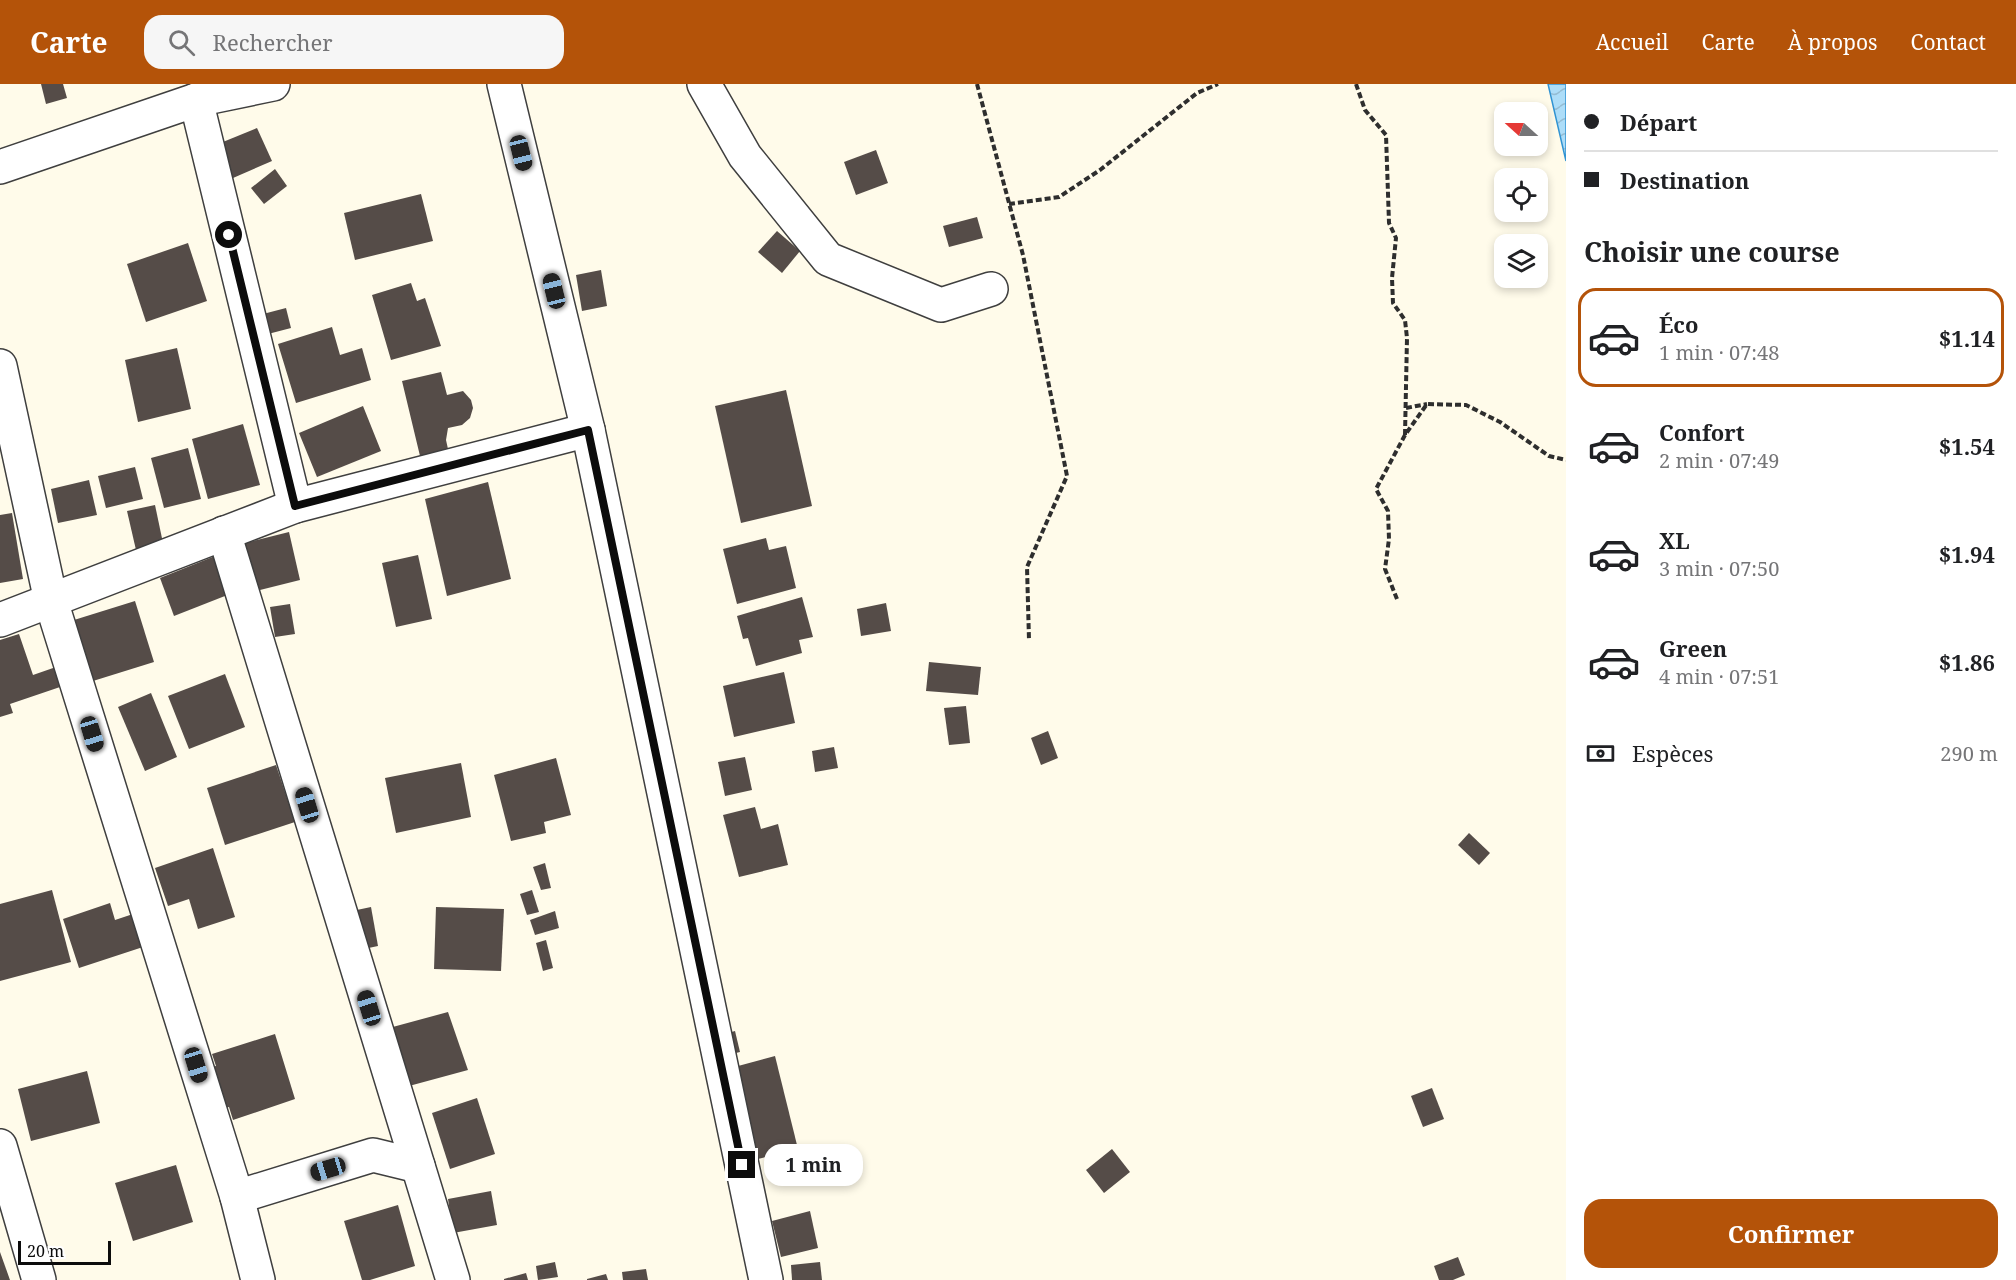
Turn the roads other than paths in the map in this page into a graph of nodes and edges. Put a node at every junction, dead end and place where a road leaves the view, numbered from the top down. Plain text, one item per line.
1 (273, 84) edge
2 (504, 84) edge
3 (704, 84) edge
4 (196, 100) junction
5 (0, 167) edge
6 (991, 289) dead end
7 (0, 366) edge
8 (588, 430) junction
9 (295, 506) junction
10 (224, 533) junction
11 (51, 601) junction
12 (0, 620) edge
13 (0, 1146) edge
14 (418, 1166) junction
15 (237, 1197) junction
16 (39, 1280) edge
17 (258, 1280) edge
18 (453, 1280) edge
19 (766, 1280) edge

1 - 4 street
2 - 8 street
3 - 6 street
4 - 5 street
4 - 9 street
7 - 11 street
8 - 9 street
8 - 19 street
9 - 10 street
10 - 11 street
10 - 14 street
11 - 12 street
11 - 15 street
13 - 16 street
14 - 15 street
14 - 18 street
15 - 17 street

